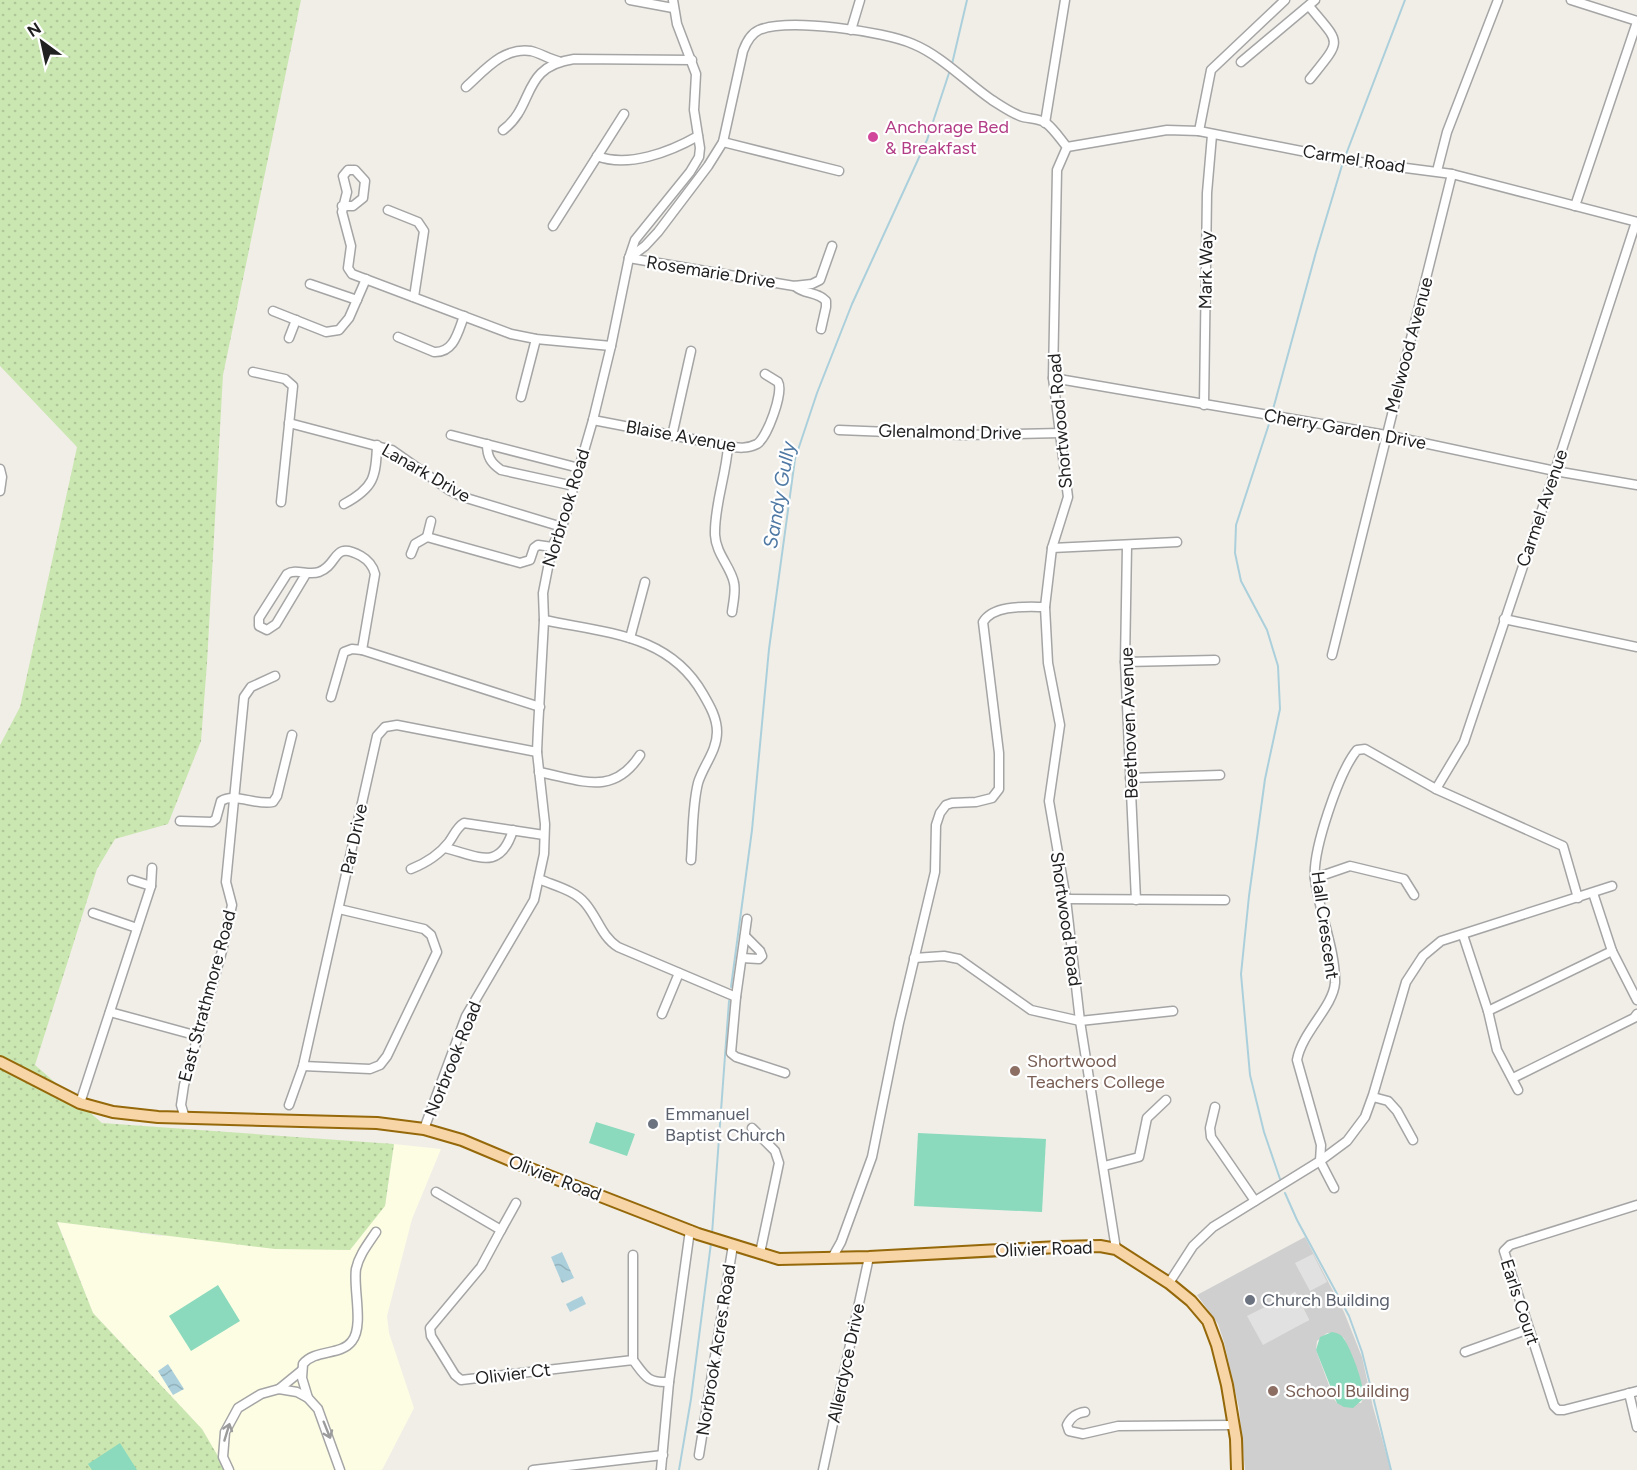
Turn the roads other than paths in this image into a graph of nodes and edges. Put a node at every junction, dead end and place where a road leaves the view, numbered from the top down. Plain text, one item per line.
1 (630, 0) edge
2 (860, 0) edge
3 (1065, 0) edge
4 (1285, 0) edge
5 (1498, 0) edge
6 (1571, 0) edge
7 (1312, 3) edge
8 (673, 4) edge
9 (1637, 21) edge
10 (851, 30) junction
11 (692, 60) junction
12 (558, 61) junction
13 (1241, 62) dead end
14 (1310, 79) dead end
15 (466, 87) dead end
16 (624, 114) dead end
17 (1045, 123) junction
18 (503, 130) dead end
19 (1199, 131) junction
20 (1212, 135) junction
21 (698, 136) junction
22 (723, 142) junction
23 (1067, 147) junction
24 (597, 156) junction
25 (839, 171) dead end
26 (1437, 171) junction
27 (1452, 174) junction
28 (342, 206) junction
29 (1575, 206) junction
30 (388, 210) dead end
31 (1636, 222) edge
32 (553, 226) dead end
33 (832, 246) dead end
34 (628, 258) junction
35 (366, 279) junction
36 (310, 284) dead end
37 (794, 286) junction
38 (414, 297) junction
39 (357, 300) junction
40 (273, 311) dead end
41 (464, 316) junction
42 (296, 320) junction
43 (821, 329) dead end
44 (290, 338) dead end
45 (398, 338) dead end
46 (537, 339) junction
47 (611, 346) junction
48 (691, 351) dead end
49 (253, 372) dead end
50 (765, 374) dead end
51 (1053, 378) junction
52 (521, 397) dead end
53 (1204, 405) junction
54 (593, 420) junction
55 (289, 423) junction
56 (839, 430) dead end
57 (1061, 433) junction
58 (451, 435) dead end
59 (1386, 435) junction
60 (672, 436) junction
61 (487, 444) junction
62 (377, 445) junction
63 (728, 446) junction
64 (579, 468) junction
65 (0, 469) edge
66 (1555, 471) junction
67 (1637, 485) edge
68 (574, 486) junction
69 (0, 491) edge
70 (281, 502) dead end
71 (344, 504) dead end
72 (431, 522) dead end
73 (562, 527) junction
74 (427, 537) junction
75 (1178, 542) dead end
76 (1127, 546) junction
77 (552, 547) junction
78 (1052, 548) junction
79 (411, 554) dead end
80 (306, 574) junction
81 (645, 582) dead end
82 (1045, 607) junction
83 (732, 612) dead end
84 (1504, 619) junction
85 (544, 620) junction
86 (630, 638) junction
87 (1637, 647) edge
88 (362, 650) junction
89 (1332, 655) dead end
90 (1215, 660) dead end
91 (1125, 662) junction
92 (275, 676) dead end
93 (332, 697) dead end
94 (540, 706) junction
95 (292, 735) dead end
96 (537, 752) junction
97 (640, 755) dead end
98 (539, 772) junction
99 (1220, 775) dead end
100 (1130, 778) junction
101 (1436, 789) junction
102 (234, 798) junction
103 (180, 821) dead end
104 (513, 830) junction
105 (544, 835) junction
106 (445, 848) junction
107 (691, 860) dead end
108 (153, 868) dead end
109 (411, 869) dead end
110 (1315, 878) junction
111 (539, 879) junction
112 (132, 880) dead end
113 (1612, 885) dead end
114 (151, 886) junction
115 (1593, 893) junction
116 (1414, 895) dead end
117 (1578, 898) junction
118 (1066, 899) junction
119 (1136, 900) junction
120 (1225, 900) dead end
121 (339, 909) junction
122 (93, 914) dead end
123 (747, 920) dead end
124 (137, 928) junction
125 (1463, 935) junction
126 (745, 936) junction
127 (1612, 951) junction
128 (742, 958) junction
129 (914, 958) junction
130 (679, 973) junction
131 (736, 997) junction
132 (1637, 1000) edge
133 (1173, 1011) dead end
134 (1488, 1011) junction
135 (110, 1012) junction
136 (662, 1014) dead end
137 (1637, 1014) edge
138 (1080, 1021) junction
139 (198, 1036) junction
140 (0, 1062) edge
141 (303, 1066) junction
142 (786, 1073) dead end
143 (1513, 1078) junction
144 (1518, 1090) dead end
145 (1373, 1097) junction
146 (1166, 1100) dead end
147 (80, 1103) junction
148 (289, 1105) dead end
149 (1215, 1107) dead end
150 (185, 1118) junction
151 (752, 1128) dead end
152 (424, 1130) junction
153 (1413, 1140) dead end
154 (1320, 1161) junction
155 (1104, 1166) junction
156 (1334, 1188) dead end
157 (436, 1192) dead end
158 (1255, 1201) junction
159 (516, 1203) dead end
160 (1637, 1205) edge
161 (501, 1230) junction
162 (375, 1232) dead end
163 (694, 1232) junction
164 (729, 1244) junction
165 (1116, 1249) junction
166 (760, 1253) junction
167 (633, 1255) dead end
168 (869, 1257) junction
169 (832, 1258) junction
170 (1169, 1283) junction
171 (1529, 1329) junction
172 (1465, 1352) dead end
173 (633, 1360) junction
174 (301, 1371) junction
175 (669, 1382) junction
176 (279, 1389) junction
177 (1633, 1392) edge
178 (308, 1398) junction
179 (1085, 1412) dead end
180 (1233, 1425) junction
181 (1637, 1427) edge
182 (663, 1455) junction
183 (699, 1455) dead end
184 (229, 1470) edge
185 (340, 1470) edge
186 (534, 1470) edge
187 (661, 1470) edge
188 (823, 1470) edge
189 (1238, 1470) edge

1 - 8 street
2 - 10 street
3 - 17 street
4 - 19 street
5 - 26 street
6 - 9 street
7 - 13 street
7 - 14 street
8 - 11 street, Norbrook Road
9 - 29 street
10 - 17 street
10 - 22 street
11 - 12 street
11 - 21 street, Norbrook Road
12 - 15 street
12 - 18 street
16 - 24 street
17 - 23 street
19 - 20 street, Carmel Road
19 - 23 street, Carmel Road
20 - 26 street, Carmel Road
20 - 53 street, Mark Way
21 - 24 street
21 - 34 street, Norbrook Road
22 - 25 street
22 - 34 street
23 - 51 street, Shortwood Road
24 - 32 street
26 - 27 street, Carmel Road
27 - 29 street, Carmel Road
27 - 59 street, Melwood Avenue
28 - 28 street
28 - 35 street
29 - 31 street, Carmel Road
30 - 38 street
31 - 66 street, Carmel Avenue
33 - 37 street
34 - 37 street, Rosemarie Drive
34 - 47 street, Norbrook Road
35 - 38 street
35 - 39 street
36 - 39 street
37 - 43 street
38 - 41 street
39 - 42 street
40 - 42 street
41 - 45 street
41 - 46 street
42 - 44 street
46 - 47 street
46 - 52 street
47 - 54 street, Norbrook Road
48 - 60 street
49 - 55 street
50 - 63 street, Blaise Avenue
51 - 53 street, Cherry Garden Drive
51 - 57 street, Shortwood Road
53 - 59 street, Cherry Garden Drive
54 - 60 street, Blaise Avenue
54 - 64 street, Norbrook Road
55 - 62 street, Lanark Drive
55 - 70 street
56 - 57 street, Glenalmond Drive
57 - 78 street, Shortwood Road
58 - 61 street
59 - 66 street, Cherry Garden Drive
59 - 89 street, Melwood Avenue
60 - 63 street, Blaise Avenue
61 - 64 street
61 - 68 street
62 - 71 street
62 - 73 street, Lanark Drive
63 - 83 street
64 - 68 street, Norbrook Road
65 - 69 street
66 - 67 street, Cherry Garden Drive
66 - 84 street, Carmel Avenue
68 - 73 street, Norbrook Road
72 - 74 street
73 - 77 street, Norbrook Road
74 - 77 street
74 - 79 street
75 - 76 street
76 - 78 street
76 - 91 street, Beethoven Avenue
77 - 85 street, Norbrook Road
78 - 82 street, Shortwood Road
80 - 80 street
80 - 88 street
81 - 86 street
82 - 118 street, Shortwood Road
82 - 129 street
84 - 87 street
84 - 101 street, Carmel Avenue
85 - 86 street
85 - 94 street, Norbrook Road
86 - 107 street
88 - 93 street
88 - 94 street
90 - 91 street
91 - 100 street, Beethoven Avenue
92 - 102 street, East Strathmore Road
94 - 96 street, Norbrook Road
95 - 102 street
96 - 98 street, Norbrook Road
96 - 121 street, Par Drive
97 - 98 street
98 - 105 street, Norbrook Road
99 - 100 street
100 - 119 street, Beethoven Avenue
101 - 110 street, Hall Crescent
101 - 117 street, Hall Crescent
102 - 103 street
102 - 139 street, East Strathmore Road
104 - 105 street
104 - 106 street
104 - 106 street
105 - 111 street, Norbrook Road
106 - 109 street
108 - 114 street
110 - 116 street
110 - 154 street, Hall Crescent
111 - 130 street
111 - 152 street, Norbrook Road
112 - 114 street
113 - 115 street
114 - 124 street
115 - 117 street
115 - 127 street
117 - 125 street
118 - 119 street
118 - 138 street, Shortwood Road
119 - 120 street
121 - 141 street, Par Drive
121 - 141 street
122 - 124 street
123 - 126 street
124 - 135 street
125 - 134 street
125 - 145 street
126 - 128 street
126 - 128 street
127 - 132 street
127 - 134 street
128 - 131 street
129 - 138 street
129 - 169 street
130 - 131 street
130 - 136 street
131 - 142 street
133 - 138 street
134 - 143 street
135 - 139 street
135 - 147 street
137 - 143 street
138 - 155 street, Shortwood Road
139 - 150 street, East Strathmore Road
140 - 147 main road, Olivier Road
141 - 148 street, Par Drive
143 - 144 street
145 - 153 street
145 - 154 street
146 - 155 street
147 - 150 main road, Olivier Road
149 - 158 street
150 - 152 main road, Olivier Road
151 - 166 street
152 - 163 main road, Olivier Road
154 - 156 street
154 - 158 street
155 - 165 street, Shortwood Road
157 - 161 street
158 - 170 street
159 - 161 street
160 - 171 street, Earls Court
161 - 173 street, Olivier Ct
162 - 174 street
163 - 164 main road, Olivier Road
163 - 175 street
164 - 166 main road, Olivier Road
164 - 183 street, Norbrook Acres Road
165 - 168 main road, Olivier Road
165 - 170 main road
166 - 169 main road, Olivier Road
167 - 173 street
168 - 169 main road, Olivier Road
168 - 188 street, Allerdyce Drive
170 - 180 main road
171 - 172 street
171 - 177 street, Earls Court
173 - 175 street
174 - 176 street
174 - 178 street
175 - 182 street
176 - 178 street
184 -> 176 street
177 - 181 street
178 -> 185 street
179 - 180 street
180 - 189 main road
182 - 186 street
182 - 187 street

